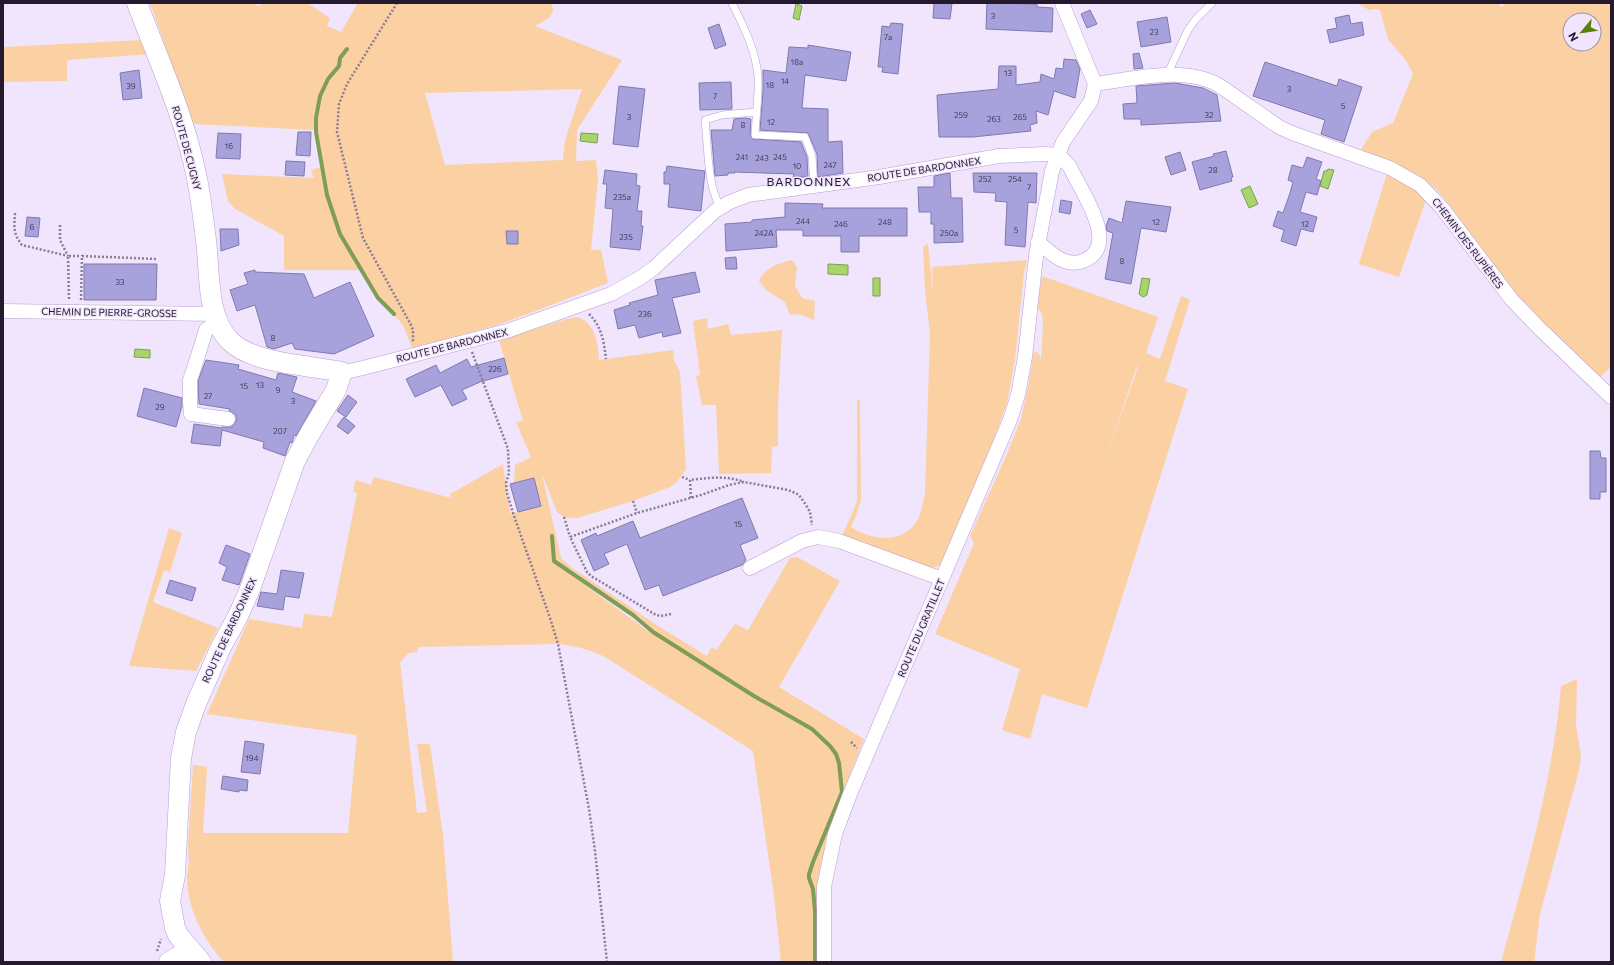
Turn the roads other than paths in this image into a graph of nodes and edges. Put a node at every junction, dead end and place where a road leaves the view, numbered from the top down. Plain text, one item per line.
1 (137, 3) edge
2 (732, 3) edge
3 (1062, 3) edge
4 (1212, 3) edge
5 (1166, 75) junction
6 (1095, 84) junction
7 (756, 112) junction
8 (1058, 155) junction
9 (814, 186) junction
10 (721, 207) junction
11 (1038, 242) junction
12 (3, 310) edge
13 (216, 318) junction
14 (342, 372) junction
15 (1611, 397) edge
16 (228, 419) dead end
17 (750, 568) dead end
18 (942, 579) junction
19 (196, 956) edge
20 (169, 962) edge
21 (824, 962) edge

1 - 13 street, ROUTE DE CUGNY
2 - 7 lane
3 - 6 street
4 - 5 lane
5 - 6 street, CHEMIN DES RUPIÈRES
5 - 15 street, CHEMIN DES RUPIÈRES
6 - 8 street, ROUTE DU GRATILLET
7 - 9 lane
7 - 10 lane
8 - 9 street, ROUTE DE BARDONNEX
8 - 11 street, ROUTE DU GRATILLET
8 - 11 street
9 - 10 street, ROUTE DE BARDONNEX
10 - 14 street, ROUTE DE BARDONNEX
11 - 18 street, ROUTE DU GRATILLET
12 - 13 street, CHEMIN DE PIERRE-GROSSE
13 - 14 street, ROUTE DE CUGNY
13 - 16 street
14 - 19 street, ROUTE DE BARDONNEX
17 - 18 street
18 - 21 street, ROUTE DU GRATILLET
19 - 20 street, ROUTE DE BARDONNEX

